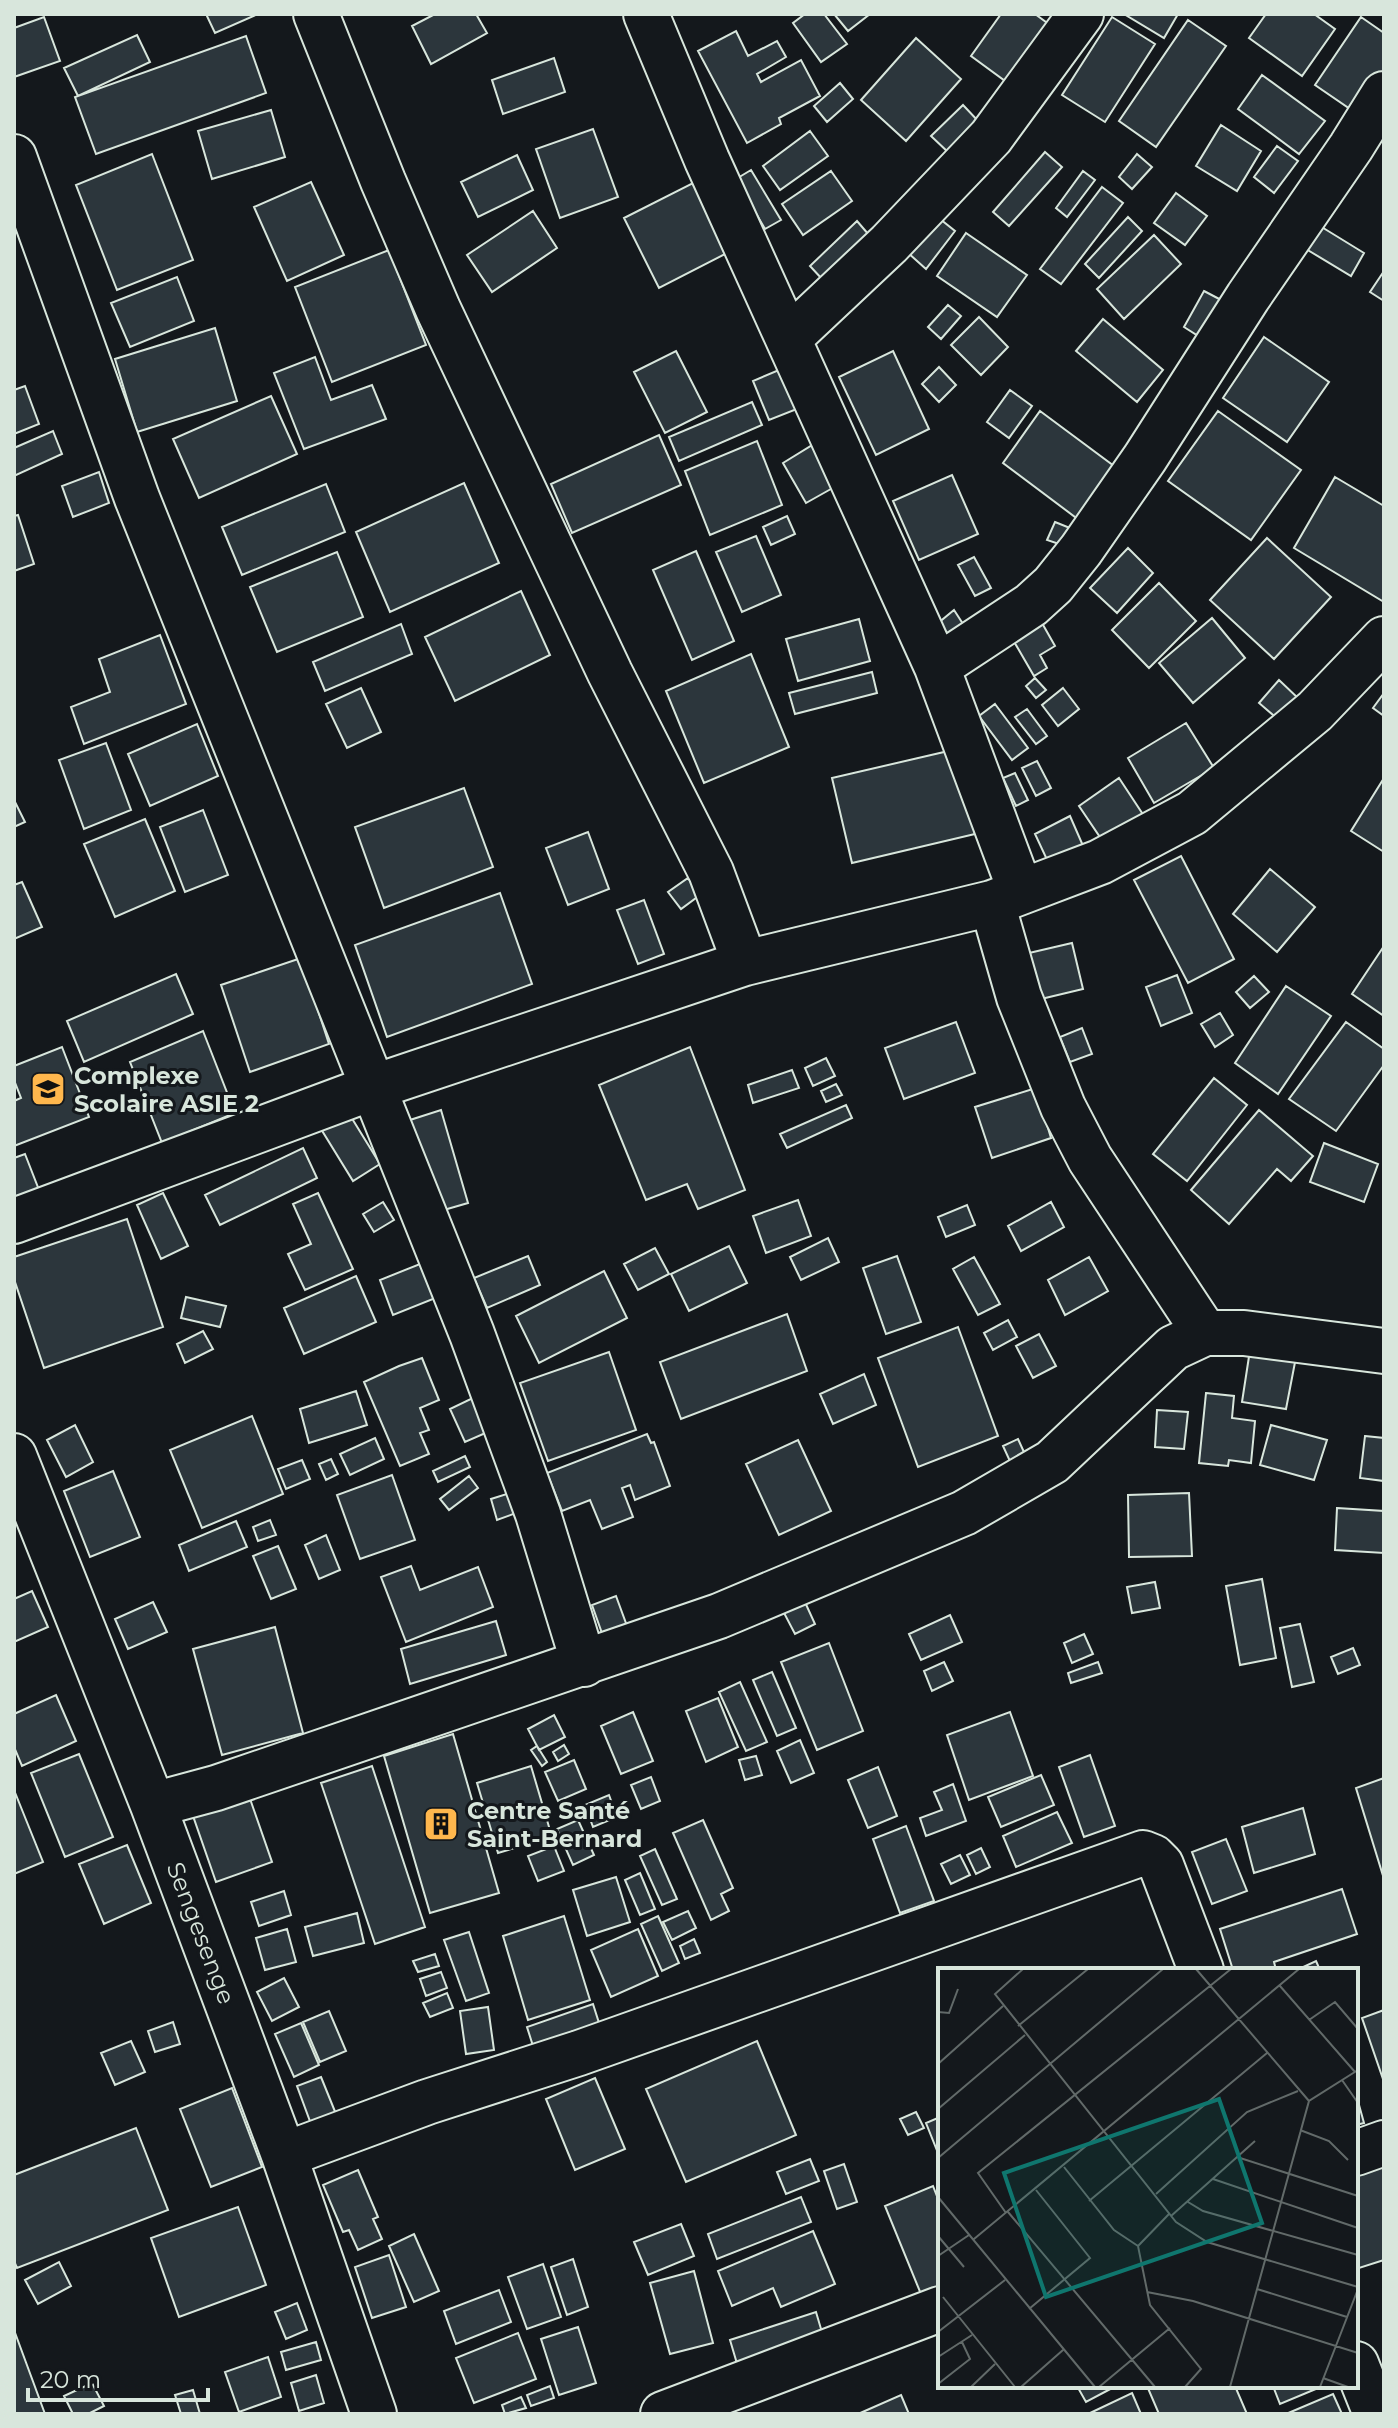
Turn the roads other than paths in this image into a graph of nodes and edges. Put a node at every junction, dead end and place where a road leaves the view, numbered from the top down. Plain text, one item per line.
1 (316, 14) edge
2 (1081, 14) edge
3 (652, 17) edge
4 (1384, 94) edge
5 (14, 157) edge
6 (789, 338) junction
7 (1384, 639) edge
8 (937, 667) junction
9 (1006, 897) junction
10 (745, 963) junction
11 (374, 1087) junction
12 (14, 1221) edge
13 (1205, 1333) junction
14 (1384, 1351) edge
15 (14, 1456) edge
16 (584, 1664) junction
17 (153, 1805) junction
18 (1200, 1968) edge
19 (1384, 2143) edge
20 (1358, 2152) edge
21 (284, 2155) junction
22 (938, 2310) edge
23 (1358, 2369) edge
24 (374, 2414) edge
25 (663, 2414) edge
26 (1376, 2414) edge

1 - 10 street
2 - 6 street
3 - 6 street
4 - 8 street
5 - 11 street
6 - 8 street
7 - 9 street
8 - 9 street
9 - 10 street
9 - 13 street
10 - 11 street
11 - 12 street
11 - 16 street
13 - 14 street
13 - 16 street
15 - 17 street, Sengesenge
16 - 17 street
17 - 21 street, Sengesenge
18 - 21 street
19 - 20 street
21 - 24 street, Sengesenge
22 - 25 street
23 - 26 street

